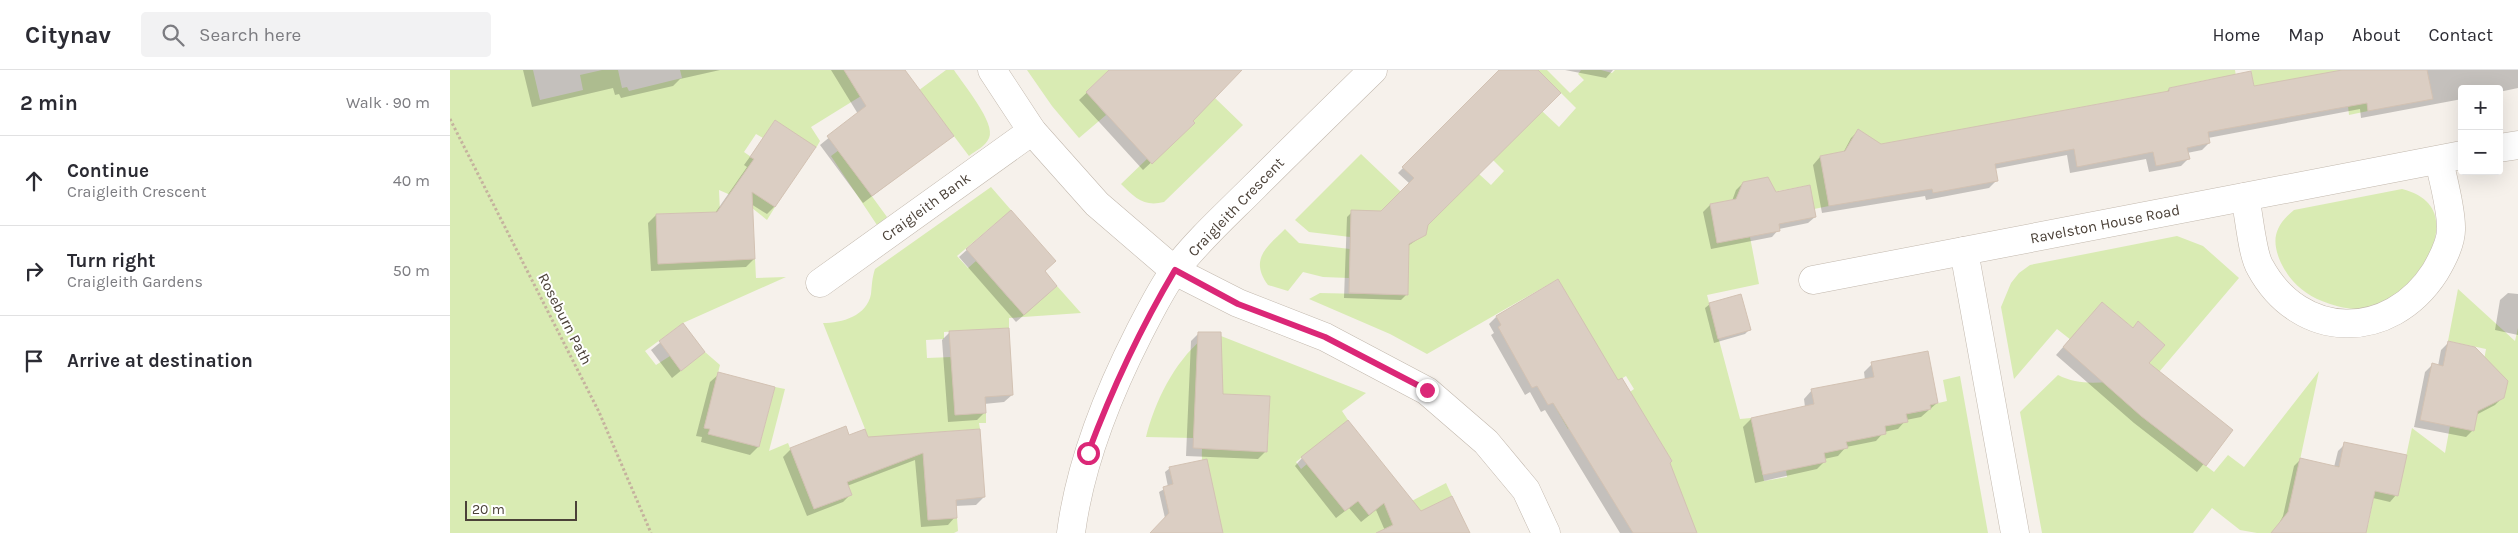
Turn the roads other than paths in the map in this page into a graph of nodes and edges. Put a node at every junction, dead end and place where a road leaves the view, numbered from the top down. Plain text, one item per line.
1 (992, 70) edge
2 (1373, 70) edge
3 (1032, 131) junction
4 (2518, 144) edge
5 (2503, 147) edge
6 (2450, 158) edge
7 (2245, 197) junction
8 (1964, 252) junction
9 (1175, 270) junction
10 (1813, 280) dead end
11 (820, 283) dead end
12 (1071, 533) edge
13 (1546, 533) edge
14 (2015, 533) edge

1 - 3 street
2 - 9 street, Craigleith Crescent
3 - 9 street
3 - 11 street, Craigleith Bank
4 - 5 street
6 - 7 street, Ravelston House Road
6 - 7 street, Ravelston House Road
7 - 8 street, Ravelston House Road
8 - 10 street, Ravelston House Road
8 - 14 street
9 - 12 street, Craigleith Crescent
9 - 13 street

